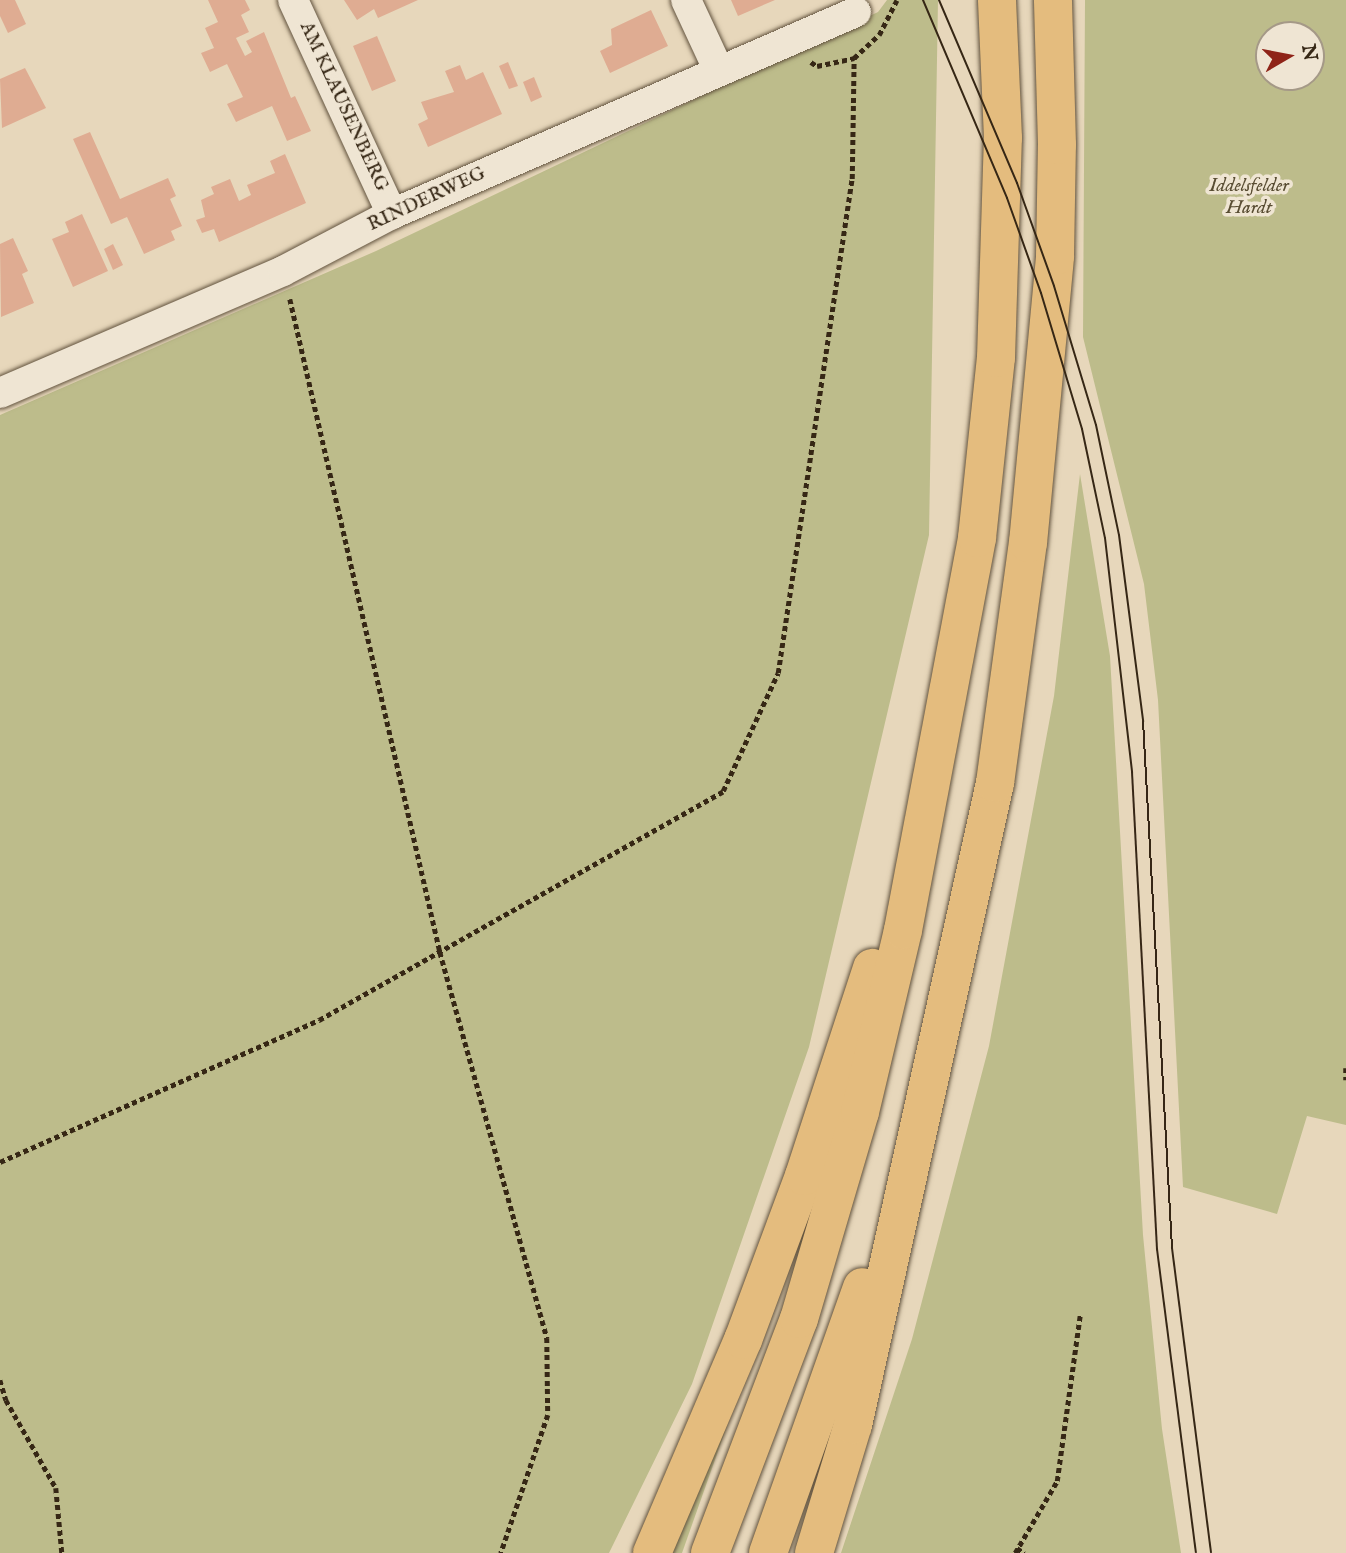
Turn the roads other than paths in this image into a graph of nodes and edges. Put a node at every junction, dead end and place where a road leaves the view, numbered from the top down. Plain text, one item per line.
1 (293, 0) edge
2 (686, 0) edge
3 (997, 0) edge
4 (1053, 0) edge
5 (856, 12) dead end
6 (719, 71) junction
7 (392, 214) junction
8 (0, 393) edge
9 (926, 803) junction
10 (933, 1069) junction
11 (652, 1553) edge
12 (710, 1553) edge
13 (768, 1553) edge
14 (814, 1553) edge

1 - 7 street, AM KLAUSENBERG
2 - 6 street
3 - 9 highway
4 - 10 highway
5 - 6 street, RINDERWEG
6 - 7 street, RINDERWEG
7 - 8 street, RINDERWEG
9 - 11 highway
9 - 12 highway
10 - 13 highway
10 - 14 highway

